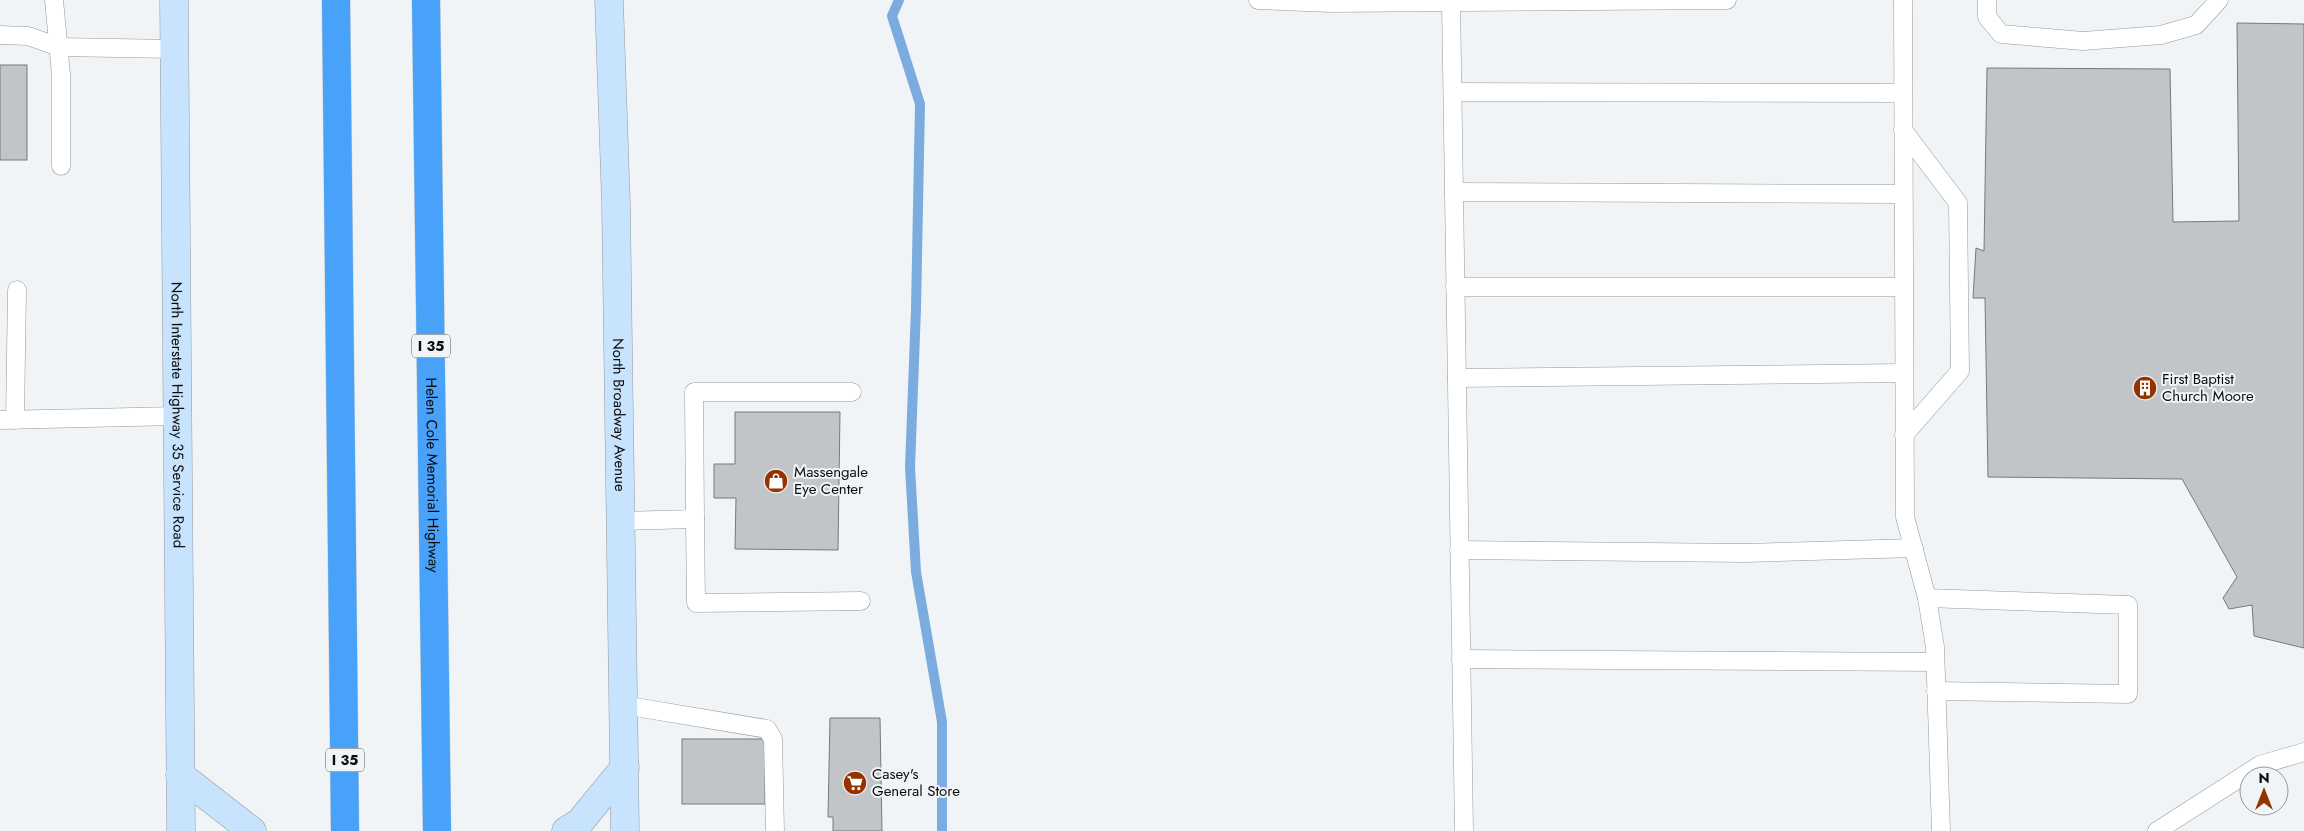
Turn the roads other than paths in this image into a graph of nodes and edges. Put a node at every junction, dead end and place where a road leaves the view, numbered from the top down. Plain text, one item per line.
1 (54, 0) edge
2 (174, 0) edge
3 (336, 0) edge
4 (426, 0) edge
5 (609, 0) edge
6 (1258, 0) edge
7 (1727, 0) edge
8 (1903, 0) edge
9 (1987, 0) edge
10 (2219, 0) edge
11 (1451, 2) junction
12 (0, 34) edge
13 (59, 46) junction
14 (173, 49) junction
15 (1452, 92) junction
16 (1903, 93) junction
17 (1903, 130) junction
18 (62, 166) dead end
19 (1454, 192) junction
20 (1903, 194) junction
21 (1455, 287) junction
22 (1903, 287) junction
23 (17, 290) dead end
24 (1903, 372) junction
25 (1457, 378) junction
26 (852, 392) dead end
27 (176, 416) junction
28 (8, 420) edge
29 (1904, 435) junction
30 (695, 519) junction
31 (621, 521) junction
32 (1914, 548) junction
33 (1459, 550) junction
34 (1927, 598) junction
35 (861, 601) dead end
36 (1461, 659) junction
37 (1935, 662) junction
38 (1936, 691) junction
39 (624, 705) junction
40 (2304, 752) edge
41 (625, 767) junction
42 (180, 775) junction
43 (181, 831) edge
44 (252, 831) edge
45 (346, 831) edge
46 (437, 831) edge
47 (566, 831) edge
48 (625, 831) edge
49 (775, 831) edge
50 (1464, 831) edge
51 (1942, 831) edge
52 (2157, 831) edge

1 - 13 lane
2 - 14 main road, North Interstate Highway 35 Service Road
3 - 45 highway, I 35
4 - 46 highway, Helen Cole Memorial Highway / I 35
5 - 31 main road, North Broadway Avenue
6 - 11 lane
7 - 11 lane
8 - 16 lane
9 - 10 lane
11 - 15 lane
12 - 13 lane
13 - 14 lane
13 - 18 lane
14 - 27 main road, North Interstate Highway 35 Service Road
15 - 16 lane
15 - 19 lane
16 - 17 lane
17 - 20 lane
17 - 29 lane
19 - 20 lane
19 - 21 lane
20 - 22 lane
21 - 22 lane
21 - 25 lane
22 - 24 lane
23 - 28 lane
24 - 25 lane
24 - 29 lane
25 - 33 lane
26 - 30 lane
27 - 28 lane
27 - 42 main road, North Interstate Highway 35 Service Road
29 - 32 lane
30 - 31 lane
30 - 35 lane
31 - 39 main road, North Broadway Avenue
32 - 33 lane
32 - 34 lane
33 - 36 lane
34 - 37 lane
34 - 38 lane
36 - 37 lane
36 - 50 lane
37 - 38 lane
38 - 51 lane
39 - 41 main road, North Broadway Avenue
39 - 49 lane
40 - 52 lane
41 - 47 main road
41 - 48 main road, North Broadway Avenue
42 - 43 main road, North Interstate Highway 35 Service Road
42 - 44 main road

